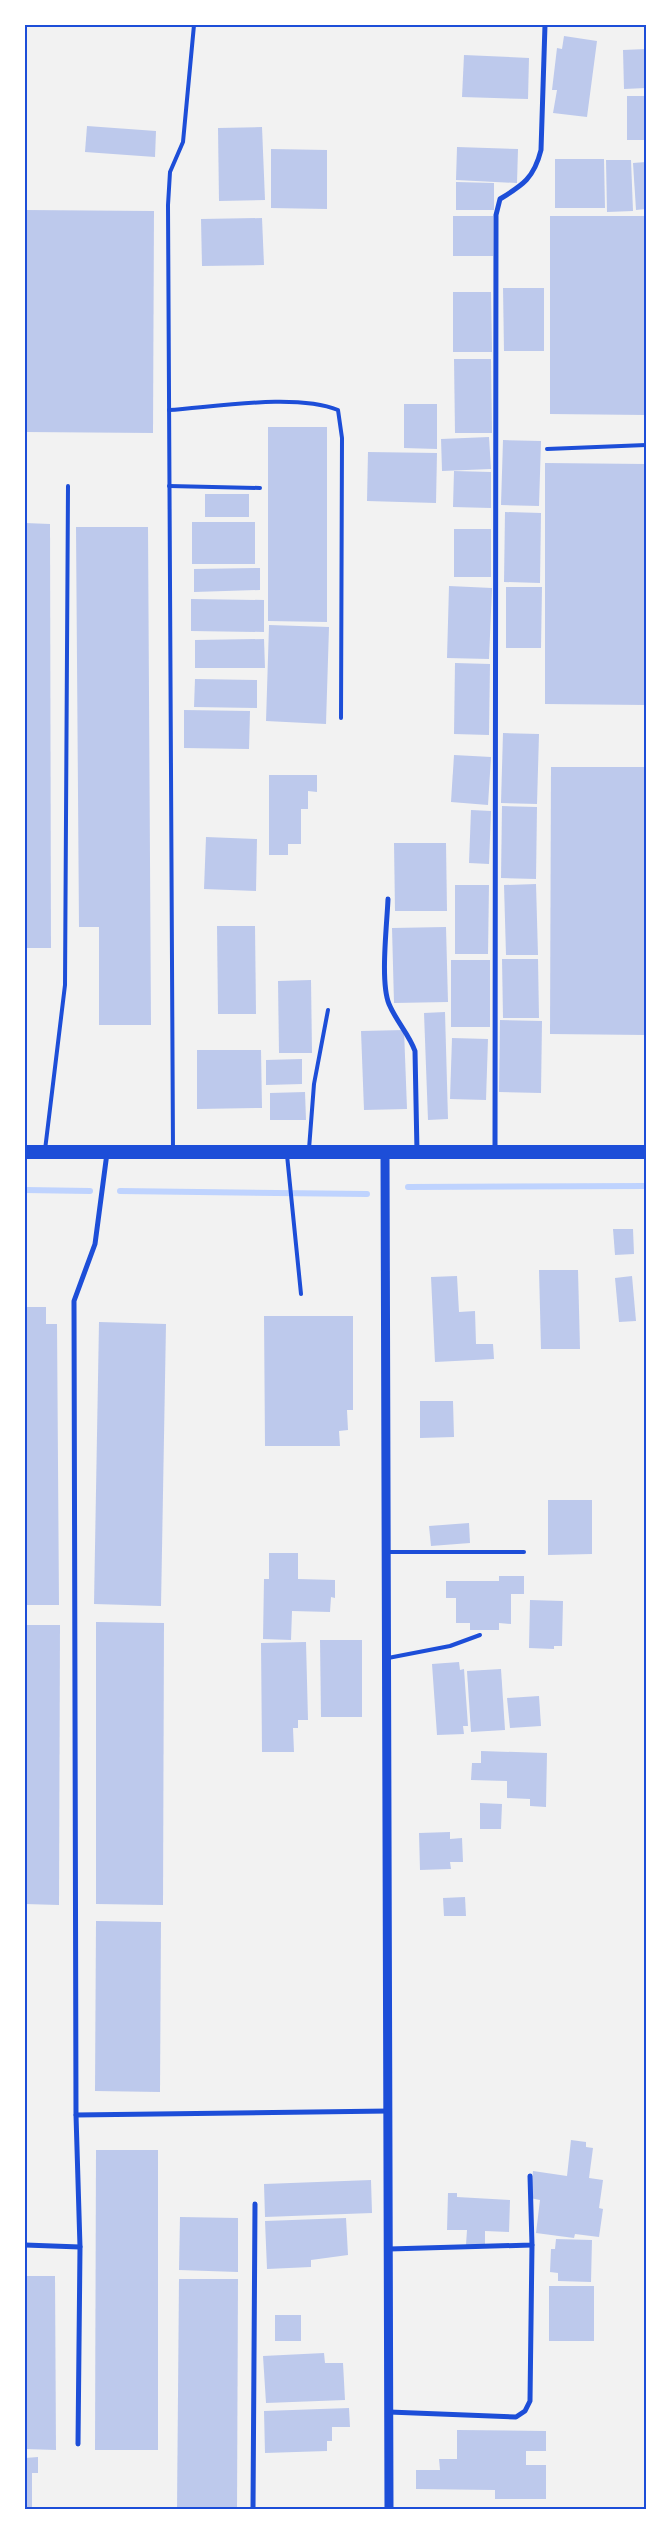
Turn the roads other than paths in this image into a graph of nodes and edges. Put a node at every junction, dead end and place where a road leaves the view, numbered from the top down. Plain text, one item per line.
1 (194, 25) edge
2 (544, 25) edge
3 (169, 410) junction
4 (646, 445) edge
5 (547, 449) dead end
6 (68, 486) dead end
7 (169, 486) junction
8 (260, 488) dead end
9 (341, 718) dead end
10 (388, 899) dead end
11 (328, 1010) dead end
12 (309, 1151) junction
13 (25, 1152) edge
14 (45, 1152) junction
15 (107, 1152) junction
16 (173, 1152) junction
17 (287, 1152) junction
18 (385, 1152) junction
19 (417, 1152) junction
20 (494, 1152) junction
21 (646, 1152) edge
22 (301, 1294) dead end
23 (388, 1552) junction
24 (524, 1552) dead end
25 (480, 1635) dead end
26 (388, 1658) junction
27 (389, 2111) junction
28 (76, 2115) junction
29 (530, 2176) dead end
30 (255, 2204) dead end
31 (532, 2245) junction
32 (25, 2246) edge
33 (80, 2247) junction
34 (389, 2249) junction
35 (389, 2412) junction
36 (78, 2444) dead end
37 (253, 2509) edge
38 (389, 2509) edge

1 - 3 lane
2 - 20 street
3 - 7 lane
3 - 9 lane
4 - 5 lane
6 - 14 lane
7 - 8 lane
7 - 16 lane
10 - 19 street
11 - 12 lane
12 - 17 highway
12 - 18 highway
13 - 14 highway
14 - 15 highway
15 - 16 highway
15 - 28 street
16 - 17 highway
17 - 22 lane
18 - 19 highway
18 - 23 street
19 - 20 highway
20 - 21 highway
23 - 24 lane
23 - 26 street
25 - 26 lane
26 - 27 street
27 - 28 street
27 - 34 street
28 - 33 street
29 - 31 street
30 - 37 street
31 - 34 street
31 - 35 street
32 - 33 street
33 - 36 street
34 - 35 street
35 - 38 street

